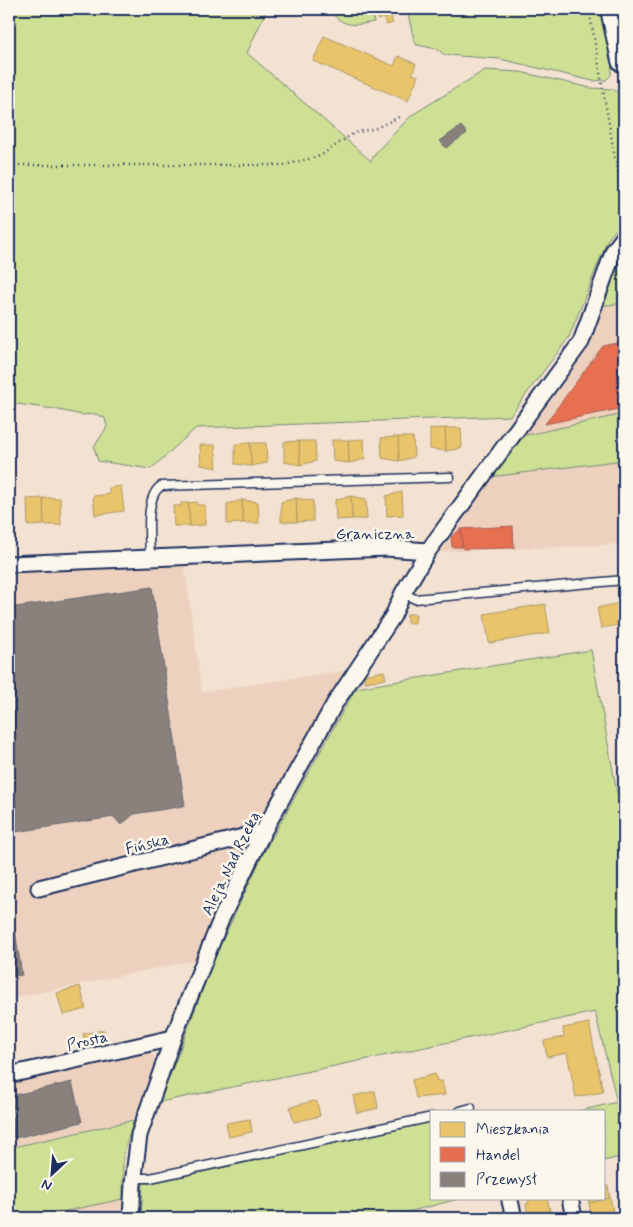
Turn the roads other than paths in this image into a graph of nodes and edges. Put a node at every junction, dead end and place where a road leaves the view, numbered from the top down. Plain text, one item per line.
1 (613, 9) edge
2 (624, 60) edge
3 (624, 237) edge
4 (450, 477) dead end
5 (428, 551) junction
6 (150, 558) junction
7 (9, 564) edge
8 (624, 580) edge
9 (403, 593) junction
10 (263, 832) junction
11 (39, 888) dead end
12 (172, 1038) junction
13 (9, 1075) edge
14 (471, 1108) dead end
15 (464, 1110) edge
16 (430, 1117) edge
17 (133, 1178) junction
18 (510, 1200) dead end
19 (570, 1200) edge
20 (131, 1218) edge
21 (514, 1218) edge
22 (574, 1218) edge

1 - 2 main road
3 - 5 street, Graniczna
4 - 6 lane
5 - 6 street, Graniczna
5 - 9 street, Aleja Nad Rzeką
6 - 7 street, Graniczna
8 - 9 lane
9 - 10 street, Aleja Nad Rzeką
10 - 11 street, Fińska
10 - 12 street, Aleja Nad Rzeką
12 - 13 street, Prosta
12 - 17 street, Aleja Nad Rzeką
14 - 15 lane
16 - 17 lane
17 - 20 street, Aleja Nad Rzeką
18 - 21 street
19 - 22 street

